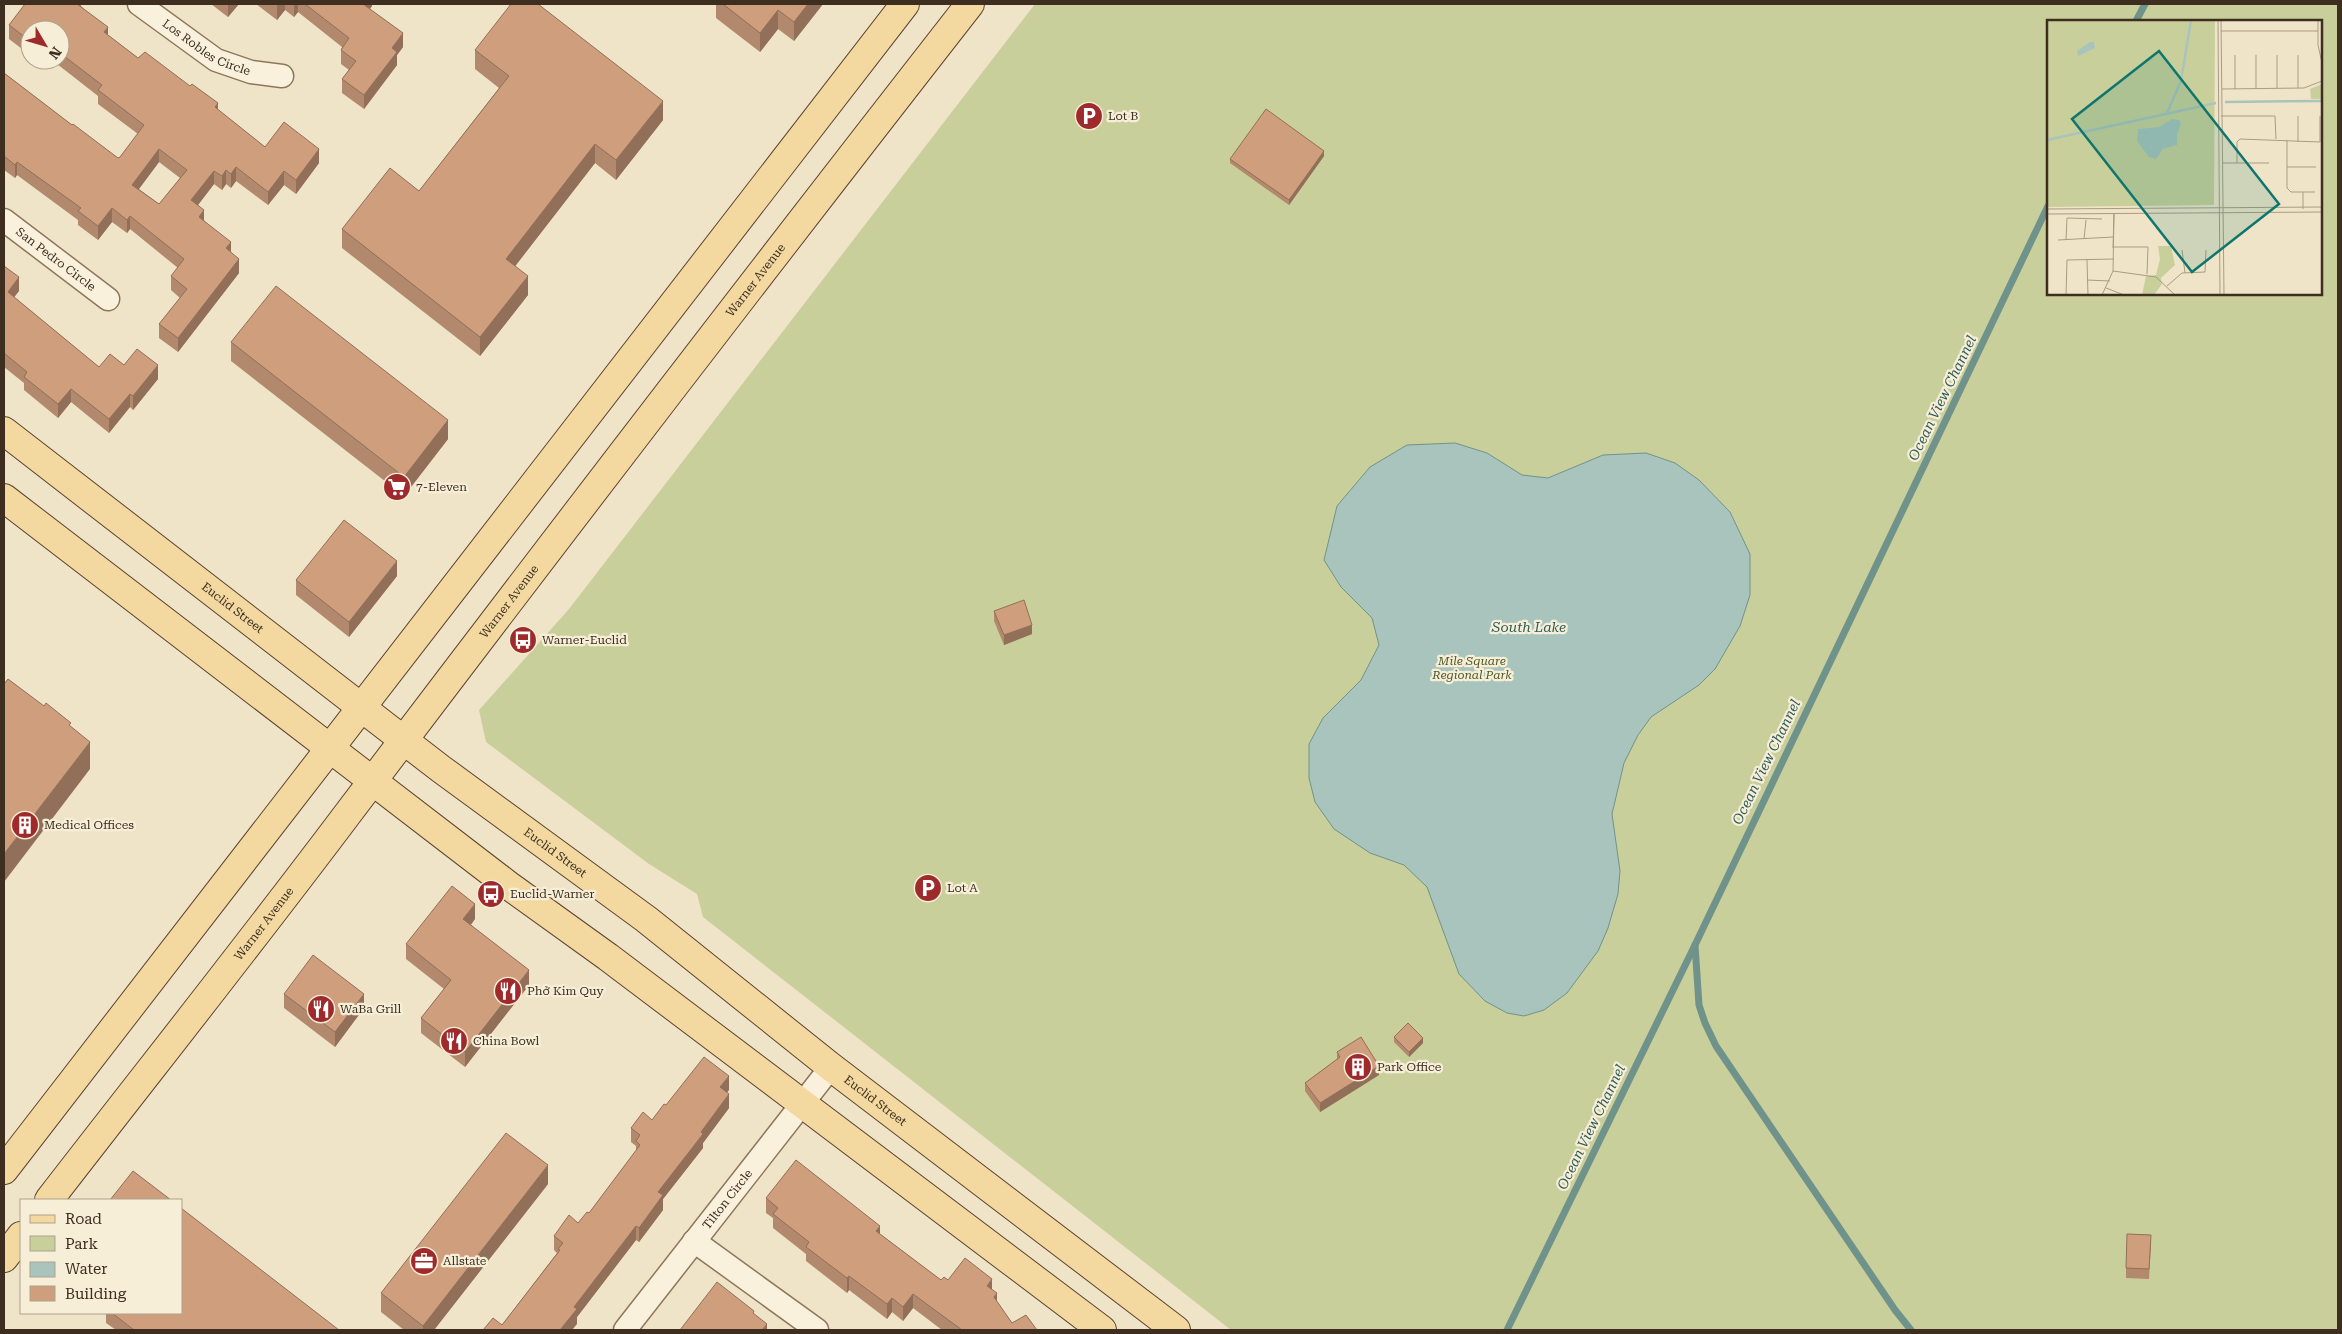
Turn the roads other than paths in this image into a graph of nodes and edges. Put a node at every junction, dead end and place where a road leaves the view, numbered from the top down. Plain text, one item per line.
1 (139, 4) edge
2 (905, 4) edge
3 (970, 4) edge
4 (282, 76) dead end
5 (4, 220) edge
6 (108, 299) dead end
7 (4, 431) edge
8 (4, 498) edge
9 (360, 708) junction
10 (404, 740) junction
11 (330, 749) junction
12 (372, 782) junction
13 (830, 1067) junction
14 (802, 1104) junction
15 (4, 1170) edge
16 (50, 1199) edge
17 (20, 1237) edge
18 (694, 1241) junction
19 (4, 1258) edge
20 (624, 1330) edge
21 (817, 1330) edge
22 (1102, 1330) edge
23 (1176, 1330) edge

1 - 4 street, Los Robles Circle
2 - 9 main road
3 - 10 main road, Warner Avenue
5 - 6 street, San Pedro Circle
7 - 9 main road, Euclid Street
8 - 11 main road
9 - 10 main road, Euclid Street
9 - 11 main road
10 - 12 main road, Warner Avenue
10 - 13 main road, Euclid Street
11 - 12 main road
11 - 15 main road
12 - 14 main road
12 - 16 main road, Warner Avenue
13 - 14 street, Tilton Circle
13 - 23 main road, Euclid Street
14 - 18 street, Tilton Circle
14 - 22 main road
17 - 19 main road
18 - 20 street, Tilton Circle
18 - 21 street

